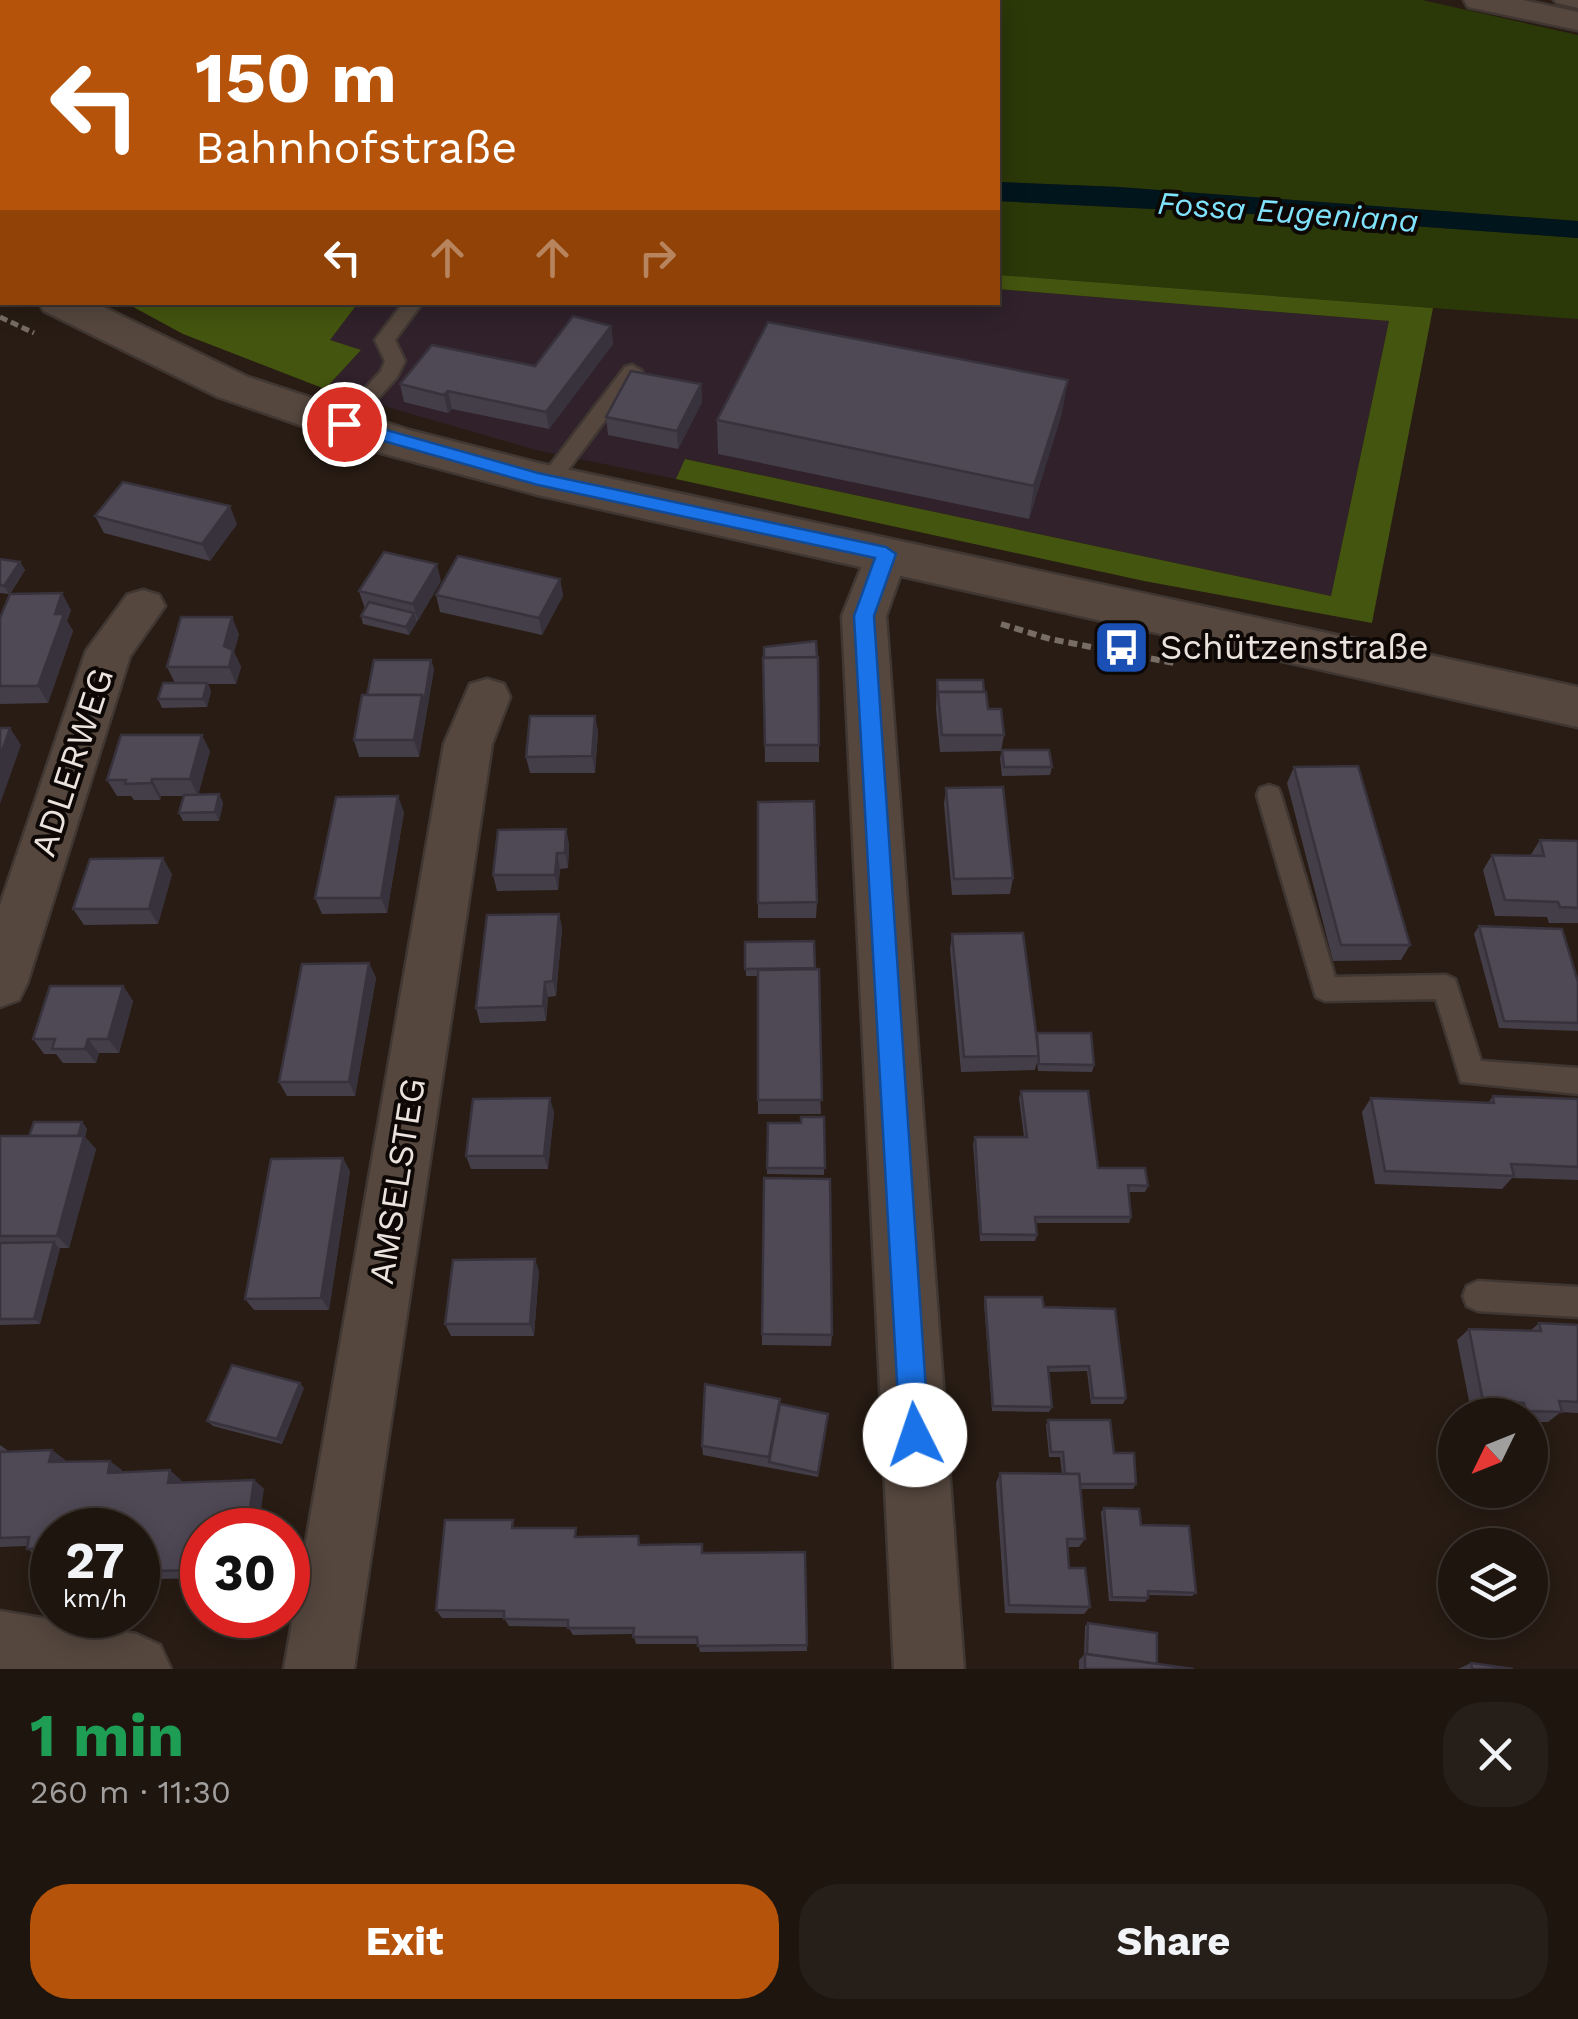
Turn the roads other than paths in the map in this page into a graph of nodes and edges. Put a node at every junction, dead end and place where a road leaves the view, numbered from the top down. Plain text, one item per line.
1 (1479, 0) edge
2 (1562, 0) edge
3 (1578, 3) edge
4 (1578, 21) edge
5 (65, 305) edge
6 (412, 305) edge
7 (632, 371) edge
8 (344, 424) junction
9 (549, 481) junction
10 (886, 554) junction
11 (143, 606) dead end
12 (487, 697) dead end
13 (1578, 708) edge
14 (1269, 795) dead end
15 (0, 984) edge
16 (1578, 1080) edge
17 (1478, 1296) dead end
18 (1578, 1302) edge
19 (0, 1644) edge
20 (136, 1669) edge
21 (319, 1669) edge
22 (929, 1669) edge

1 - 4 street
2 - 3 lane
5 - 8 street
6 - 8 lane
7 - 9 lane
8 - 9 street
9 - 10 street
10 - 13 street
10 - 22 street
11 - 15 street, ADLERWEG
12 - 21 street, AMSELSTEG
14 - 16 lane
17 - 18 lane
19 - 20 street

